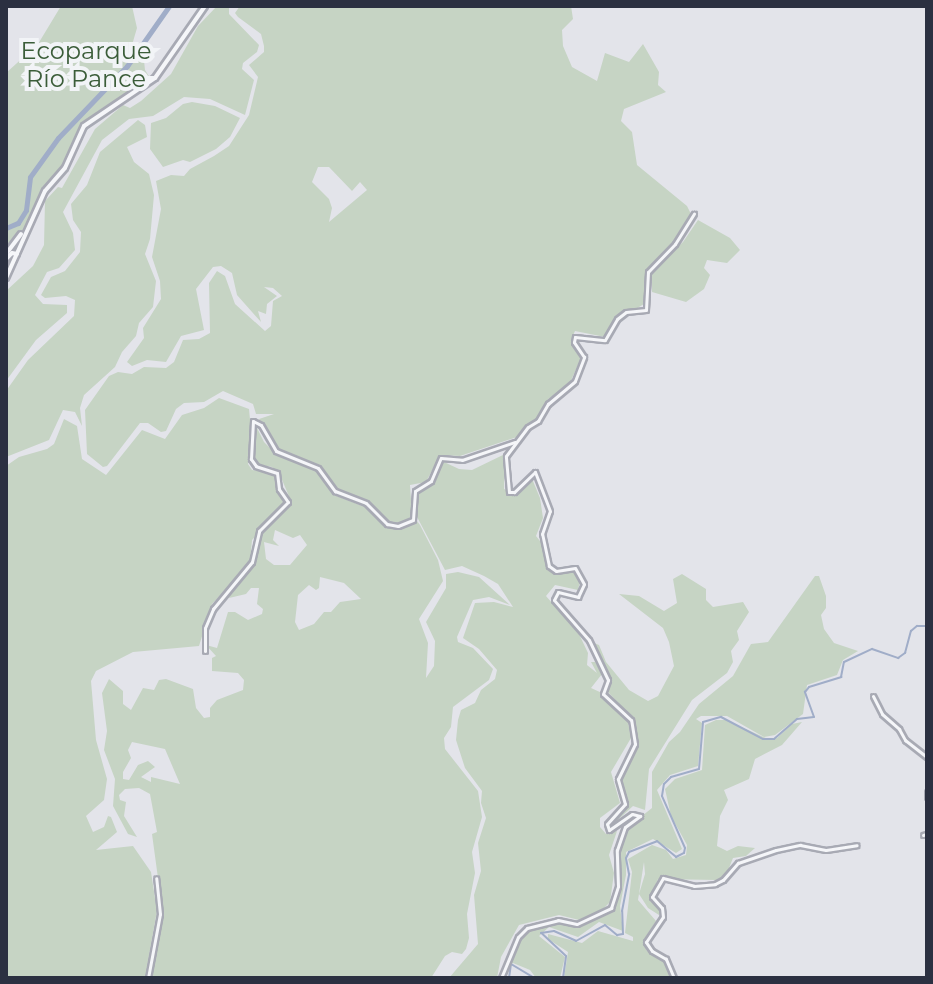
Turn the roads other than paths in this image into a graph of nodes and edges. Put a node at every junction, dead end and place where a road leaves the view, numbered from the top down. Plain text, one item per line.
1 (205, 6) edge
2 (694, 214) dead end
3 (26, 230) junction
4 (6, 256) edge
5 (18, 256) junction
6 (6, 278) edge
7 (516, 441) junction
8 (205, 651) dead end
9 (873, 696) dead end
10 (927, 757) edge
11 (857, 845) dead end
12 (156, 878) dead end
13 (148, 978) edge
14 (501, 978) edge
15 (674, 978) edge

1 - 3 street
2 - 7 street
3 - 4 street
3 - 5 street
4 - 5 street
5 - 6 street
7 - 8 street
7 - 14 street
9 - 10 street
11 - 15 street
12 - 13 street

